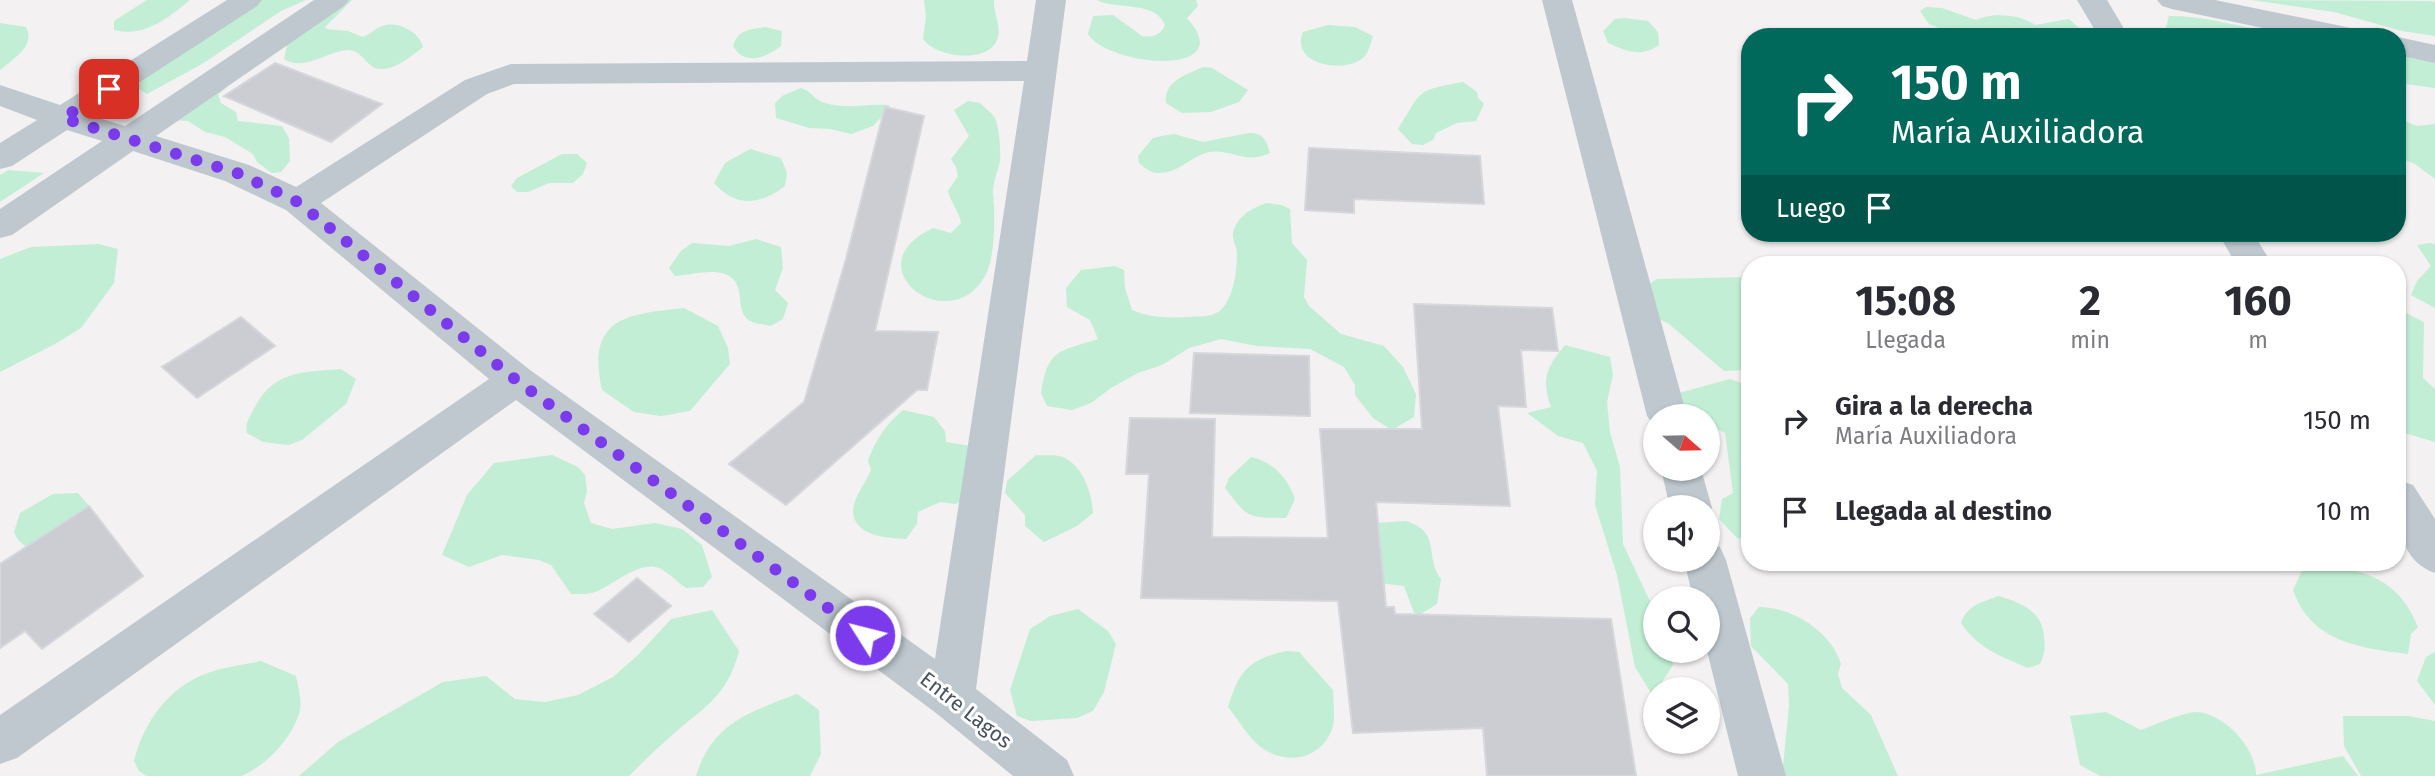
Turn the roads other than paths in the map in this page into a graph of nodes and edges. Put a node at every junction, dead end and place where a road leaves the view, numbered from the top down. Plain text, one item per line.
1 (247, 0) edge
2 (334, 0) edge
3 (1051, 0) edge
4 (1557, 0) edge
5 (2092, 0) edge
6 (2172, 0) edge
7 (2109, 28) edge
8 (2307, 28) edge
9 (2406, 48) edge
10 (2435, 54) edge
11 (1040, 71) junction
12 (0, 95) edge
13 (63, 118) junction
14 (130, 137) junction
15 (0, 158) edge
16 (298, 202) junction
17 (0, 226) edge
18 (516, 380) junction
19 (1664, 404) edge
20 (2406, 510) edge
21 (2435, 555) edge
22 (1708, 572) edge
23 (952, 698) junction
24 (0, 742) edge
25 (1050, 776) edge
26 (1762, 776) edge

1 - 13 street
2 - 14 street
3 - 11 street
4 - 19 street
5 - 7 street
6 - 8 street
9 - 10 street
11 - 16 street
11 - 23 street
12 - 13 street, Entre Lagos
13 - 14 street, Entre Lagos
13 - 15 street
14 - 16 street, Entre Lagos
14 - 17 street
16 - 18 street, Entre Lagos
18 - 23 street, Entre Lagos
18 - 24 street
20 - 21 street
22 - 26 street
23 - 25 street, Entre Lagos

